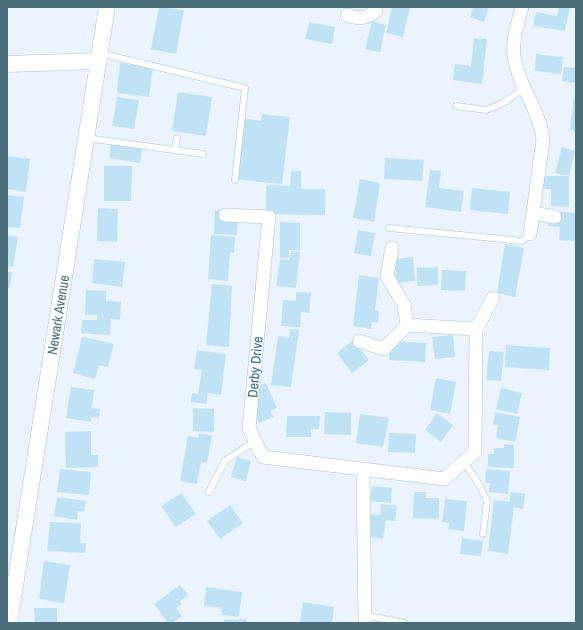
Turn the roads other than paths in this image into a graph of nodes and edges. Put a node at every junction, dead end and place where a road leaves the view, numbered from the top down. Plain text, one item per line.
1 (107, 7) edge
2 (376, 7) edge
3 (522, 7) edge
4 (347, 15) dead end
5 (99, 57) junction
6 (7, 64) edge
7 (524, 88) junction
8 (456, 106) dead end
9 (87, 138) junction
10 (177, 138) dead end
11 (175, 150) junction
12 (203, 154) dead end
13 (235, 180) dead end
14 (533, 213) junction
15 (225, 215) dead end
16 (555, 217) dead end
17 (389, 228) dead end
18 (530, 234) joint
19 (392, 248) dead end
20 (493, 298) dead end
21 (408, 325) junction
22 (476, 329) junction
23 (359, 341) dead end
24 (255, 441) junction
25 (464, 462) junction
26 (363, 470) junction
27 (209, 492) dead end
28 (483, 534) dead end
29 (364, 619) edge
30 (9, 623) edge
31 (404, 623) edge

1 - 5 street, Newark Avenue
2 - 4 street
3 - 7 street
5 - 6 street
5 - 9 street, Newark Avenue
5 - 13 lane
7 - 8 lane
7 - 14 street
9 - 11 lane
9 - 30 street, Newark Avenue
10 - 11 lane
11 - 12 lane
14 - 16 street
14 - 18 street
15 - 24 street, Derby Drive
17 - 18 lane
19 - 21 street
20 - 22 street, Derby Drive
21 - 22 street
21 - 23 street
22 - 25 street, Derby Drive
24 - 26 street, Derby Drive
24 - 27 lane
25 - 26 street, Derby Drive
25 - 28 lane
26 - 29 street
29 - 31 lane

